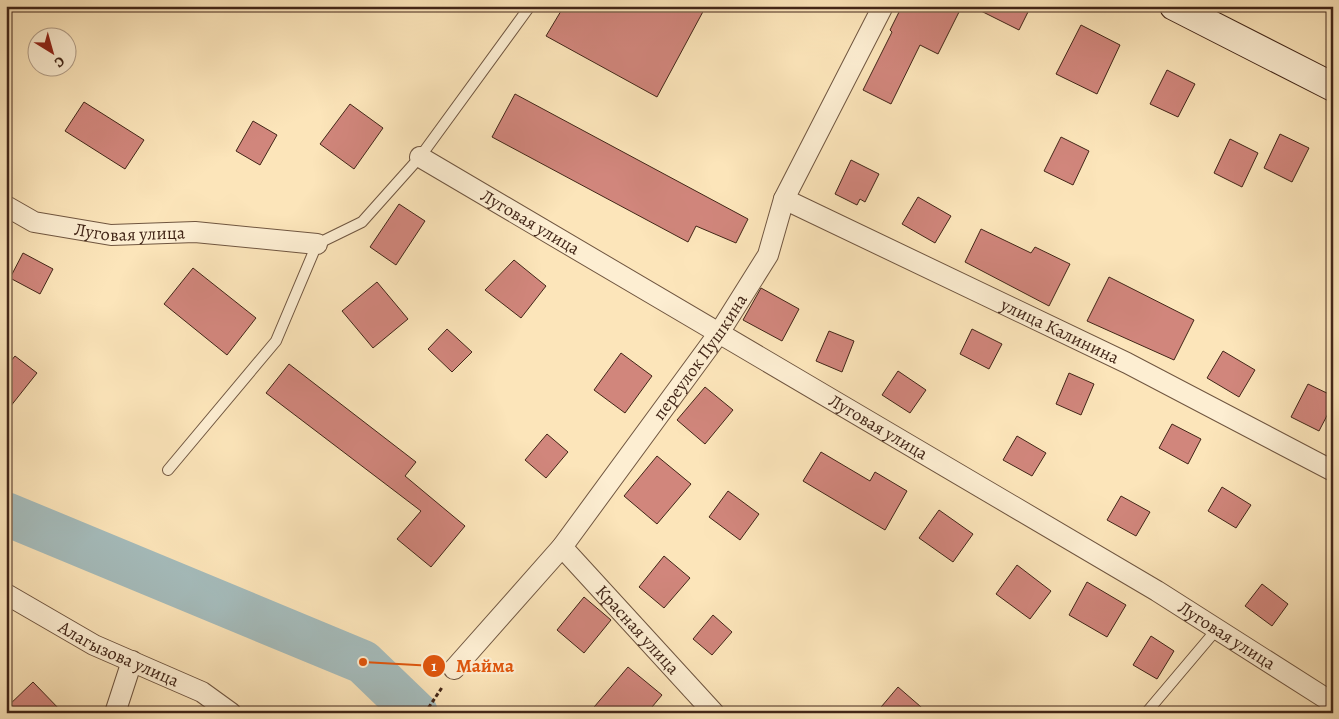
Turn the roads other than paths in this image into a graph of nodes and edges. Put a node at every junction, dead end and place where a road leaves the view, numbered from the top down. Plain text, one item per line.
1 (530, 6) edge
2 (883, 6) edge
3 (1174, 6) edge
4 (1333, 87) edge
5 (420, 157) junction
6 (784, 199) junction
7 (6, 206) edge
8 (317, 244) junction
9 (719, 333) junction
10 (168, 470) dead end
11 (1333, 471) edge
12 (562, 547) junction
13 (6, 594) edge
14 (1217, 629) junction
15 (132, 661) junction
16 (454, 669) road end
17 (1333, 703) edge
18 (115, 713) edge
19 (231, 713) edge
20 (714, 713) edge
21 (1146, 713) edge

1 - 5 lane
2 - 6 street, переулок Пушкина
3 - 4 street
5 - 8 lane
5 - 9 street, Луговая улица
6 - 9 street, переулок Пушкина
6 - 11 street, улица Калинина
7 - 8 street, Луговая улица
8 - 10 lane
9 - 12 street, переулок Пушкина
9 - 14 street, Луговая улица
12 - 16 street, переулок Пушкина
12 - 20 street, Красная улица
13 - 15 street, Алагызова улица
14 - 17 street, Луговая улица
14 - 21 lane
15 - 18 street
15 - 19 street, Алагызова улица

